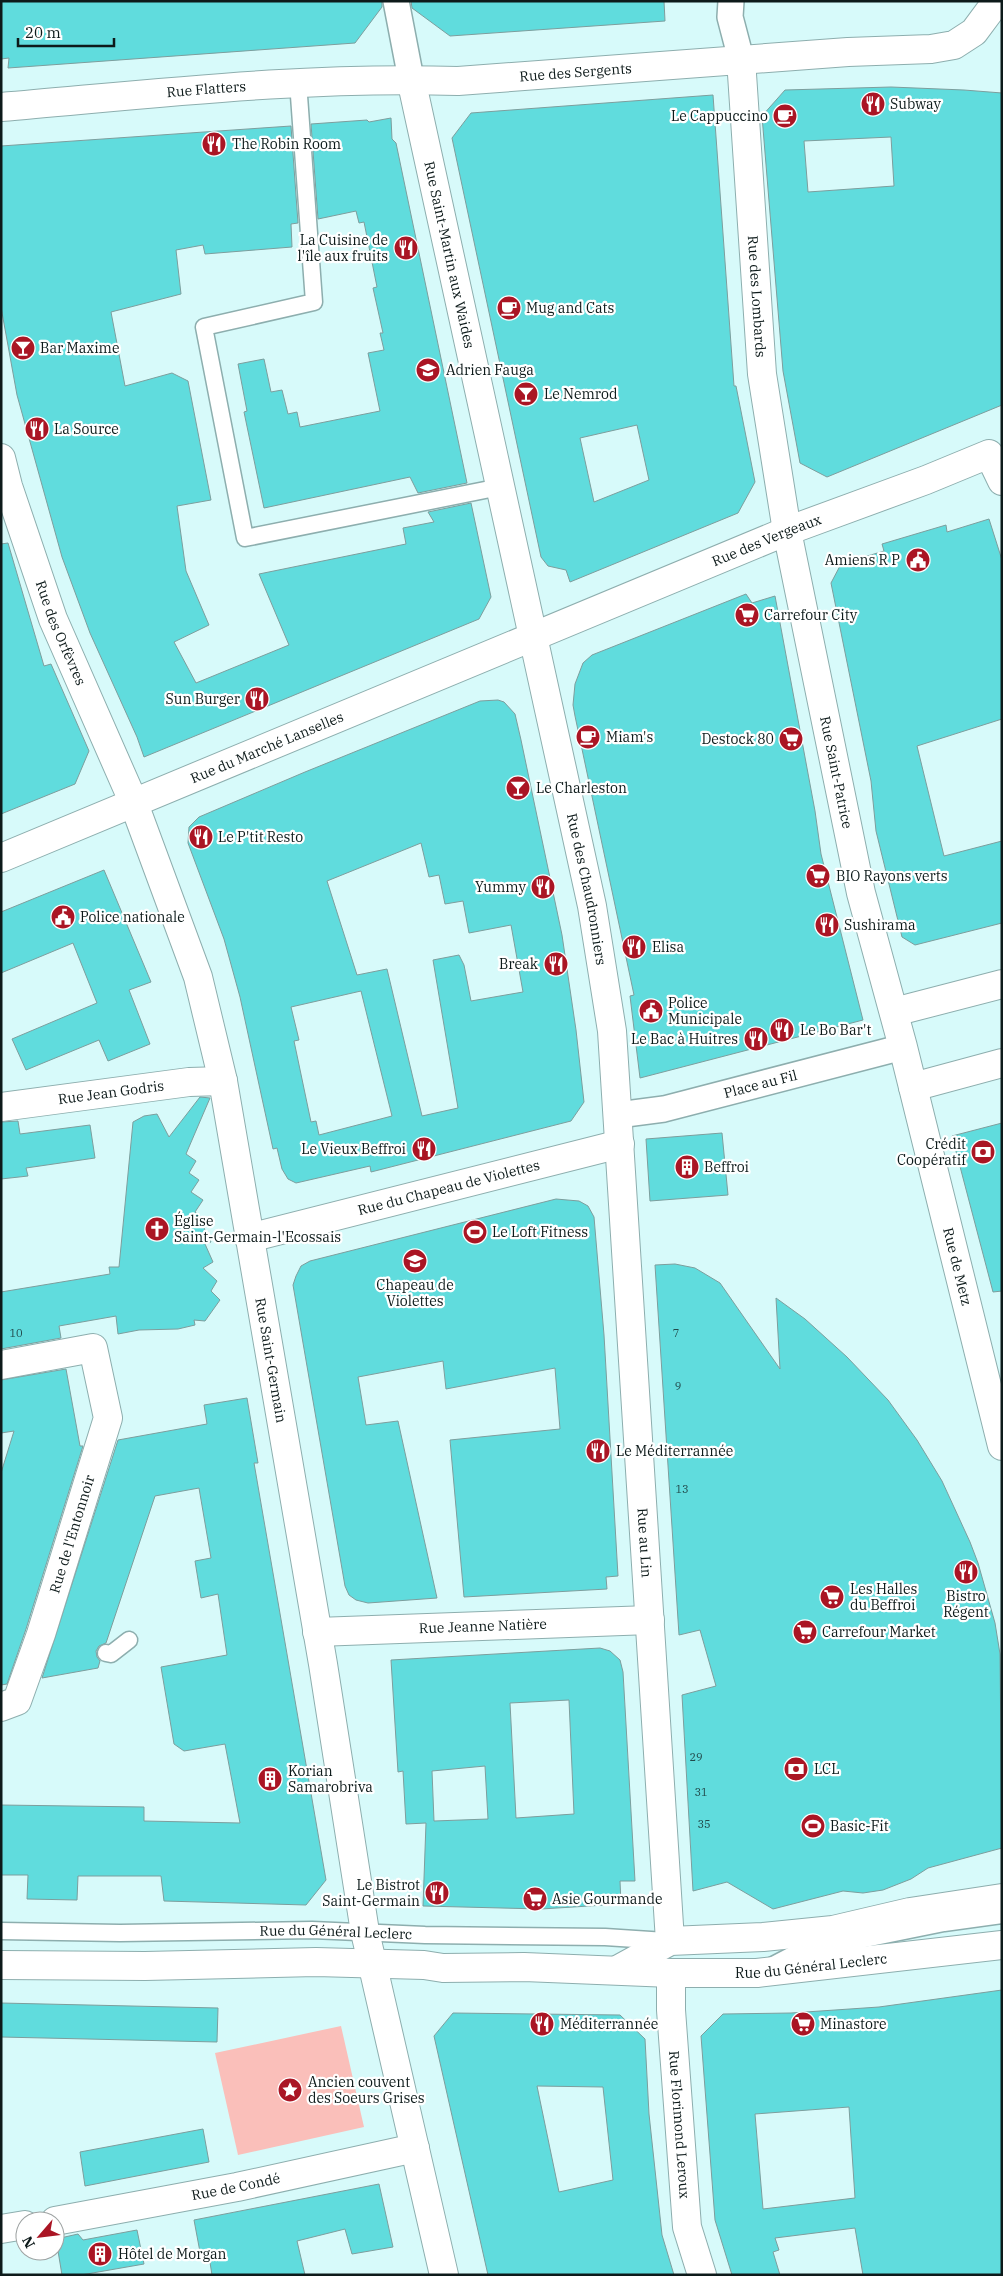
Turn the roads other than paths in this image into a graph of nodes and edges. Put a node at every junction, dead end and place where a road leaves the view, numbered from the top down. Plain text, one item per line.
1 (396, 1) edge
2 (731, 1) edge
3 (992, 7) edge
4 (741, 59) junction
5 (411, 79) junction
6 (298, 82) junction
7 (1, 107) edge
8 (995, 450) edge
9 (1, 458) edge
10 (1002, 481) edge
11 (500, 487) junction
12 (788, 531) junction
13 (532, 636) junction
14 (133, 801) junction
15 (1, 858) edge
16 (1002, 984) edge
17 (894, 1012) junction
18 (903, 1047) junction
19 (1002, 1063) edge
20 (223, 1081) junction
21 (913, 1087) junction
22 (1, 1108) edge
23 (618, 1115) junction
24 (620, 1144) junction
25 (249, 1238) junction
26 (1, 1365) edge
27 (1002, 1446) edge
28 (650, 1620) junction
29 (317, 1632) junction
30 (129, 1640) dead end
31 (106, 1653) dead end
32 (1, 1707) edge
33 (1002, 1898) edge
34 (1002, 1915) edge
35 (1, 1931) edge
36 (365, 1932) junction
37 (670, 1941) junction
38 (1002, 1945) edge
39 (373, 1964) junction
40 (1, 1965) edge
41 (619, 1970) junction
42 (671, 1973) junction
43 (757, 1973) junction
44 (415, 2148) junction
45 (65, 2220) edge
46 (15, 2226) edge
47 (1, 2228) edge
48 (444, 2275) edge
49 (702, 2275) edge

1 - 5 street
2 - 4 street
3 - 4 street, Rue des Sergents
4 - 5 street, Rue des Sergents
4 - 12 street, Rue des Lombards
5 - 6 street, Rue Flatters
5 - 11 street, Rue Saint-Martin aux Waides
6 - 7 street, Rue Flatters
6 - 11 lane
8 - 10 street
8 - 12 street, Rue des Vergeaux
9 - 14 street, Rue des Orfèvres
11 - 13 street, Rue Saint-Martin aux Waides
12 - 13 street, Rue des Vergeaux
12 - 17 street, Rue Saint-Patrice
13 - 14 street, Rue du Marché Lanselles
13 - 23 street, Rue des Chaudronniers
14 - 15 street, Rue du Marché Lanselles
14 - 20 street, Rue Saint-Germain
16 - 17 street
17 - 18 street, Rue Saint-Patrice
18 - 21 street, Rue de Metz
18 - 23 street, Place au Fil
19 - 21 street
20 - 22 street, Rue Jean Godris
20 - 25 street, Rue Saint-Germain
21 - 27 street, Rue de Metz
23 - 24 street, Rue des Chaudronniers
24 - 25 street, Rue du Chapeau de Violettes
24 - 28 street, Rue au Lin
25 - 29 street, Rue Saint-Germain
26 - 32 street, Rue de l'Entonnoir
28 - 29 street, Rue Jeanne Natière
28 - 37 street, Rue au Lin
29 - 36 street, Rue Saint-Germain
30 - 31 lane
33 - 37 street, Rue du Général Leclerc
34 - 43 lane
35 - 36 lane, Rue du Général Leclerc
36 - 37 lane, Rue du Général Leclerc
36 - 39 street, Rue Saint-Germain
37 - 41 street, Rue du Général Leclerc
37 - 42 street, Rue Florimond Leroux
38 - 43 street, Rue du Général Leclerc
39 - 40 street, Rue du Général Leclerc
39 - 41 street, Rue du Général Leclerc
39 - 44 street, Rue Saint-Germain
41 - 42 street, Rue du Général Leclerc
42 - 43 street, Rue du Général Leclerc
42 - 49 street, Rue Florimond Leroux
44 - 45 street, Rue de Condé
44 - 48 street, Rue Saint-Germain
46 - 47 street

